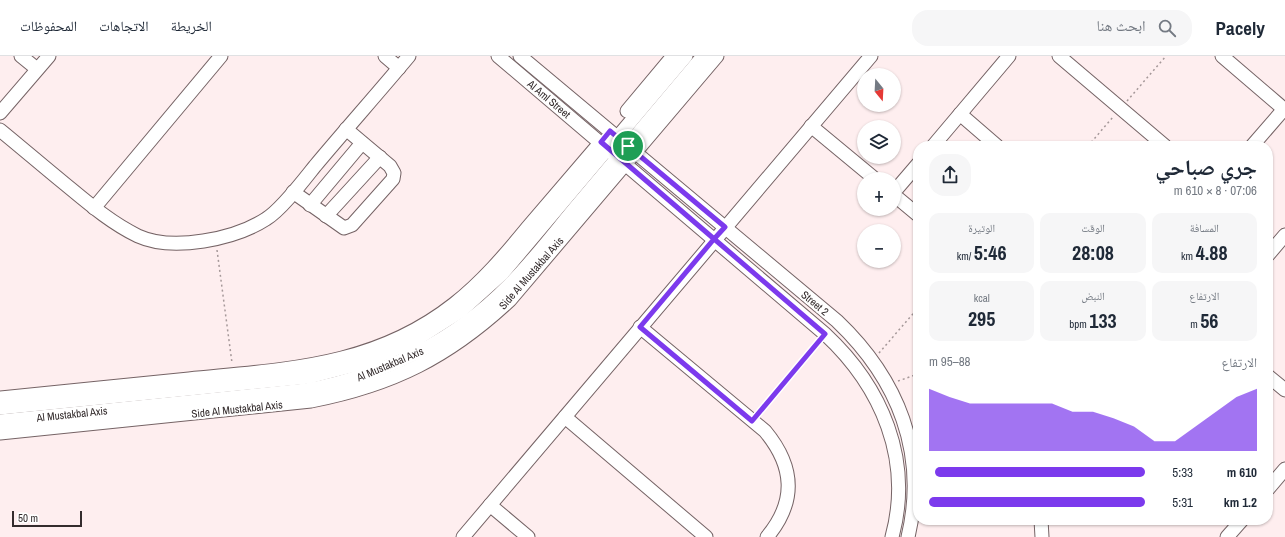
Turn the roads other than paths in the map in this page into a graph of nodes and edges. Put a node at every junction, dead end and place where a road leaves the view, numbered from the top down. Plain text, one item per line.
1 (21, 56) edge
2 (49, 56) edge
3 (221, 56) edge
4 (385, 56) edge
5 (409, 56) edge
6 (498, 56) edge
7 (520, 56) edge
8 (673, 56) edge
9 (686, 56) edge
10 (703, 56) edge
11 (717, 56) edge
12 (871, 56) edge
13 (1009, 56) edge
14 (1059, 56) edge
15 (1222, 56) edge
16 (399, 68) junction
17 (37, 70) junction
18 (1284, 109) edge
19 (0, 113) edge
20 (960, 114) junction
21 (811, 126) junction
22 (0, 130) edge
23 (346, 130) junction
24 (614, 134) junction
25 (937, 141) edge
26 (991, 141) edge
27 (1158, 141) edge
28 (1256, 141) edge
29 (362, 143) junction
30 (604, 145) junction
31 (632, 149) junction
32 (380, 157) junction
33 (622, 160) junction
34 (913, 170) edge
35 (867, 172) edge
36 (901, 185) edge
37 (293, 192) junction
38 (901, 200) edge
39 (310, 205) junction
40 (94, 208) junction
41 (913, 211) edge
42 (326, 216) junction
43 (725, 227) junction
44 (714, 239) junction
45 (1283, 242) edge
46 (1273, 251) edge
47 (640, 327) junction
48 (1273, 380) edge
49 (1285, 390) edge
50 (0, 398) edge
51 (0, 408) edge
52 (565, 417) junction
53 (0, 421) edge
54 (0, 433) edge
55 (1285, 469) edge
56 (1273, 483) edge
57 (490, 505) junction
58 (1041, 525) edge
59 (1238, 525) edge
60 (463, 537) edge
61 (528, 537) edge
62 (706, 537) edge
63 (767, 537) edge
64 (892, 537) edge
65 (908, 537) edge
66 (1042, 537) edge
67 (1227, 537) edge

1 - 17 street
2 - 17 street
3 - 40 street
4 - 16 street
5 - 16 street
6 - 30 street, Al Aml Street
7 - 24 street, Al Aml Street
8 - 24 street
9 - 24 street
10 - 31 street, Al Mustakbal Axis
11 - 31 street
12 - 21 street
13 - 20 street
14 - 27 street
15 - 18 street
16 - 23 street
17 - 19 street
18 - 28 street
20 - 25 street
20 - 26 street
21 - 35 street
21 - 43 street
22 - 40 street
23 - 29 street
23 - 37 street
24 - 30 street
24 - 31 street, Street 2
29 - 32 street
29 - 39 street
30 - 33 street, Street 2
30 - 50 street
30 - 51 street, Al Mustakbal Axis
31 - 33 street, Al Mustakbal Axis
31 - 43 street, Street 2
32 - 42 street
32 - 42 street
33 - 44 street, Street 2
33 - 53 street, Al Mustakbal Axis
33 - 54 street, Side Al Mustakbal Axis
34 - 36 street
37 - 39 street
37 - 40 street
38 - 41 street
39 - 42 street
43 - 44 street
43 - 65 street, Street 2
44 - 47 street
44 - 64 street, Street 2
45 - 46 street
47 - 52 street
47 - 63 street
48 - 49 street
52 - 57 street
52 - 62 street
55 - 56 street
57 - 60 street
57 - 61 street
58 - 66 street
59 - 67 street

